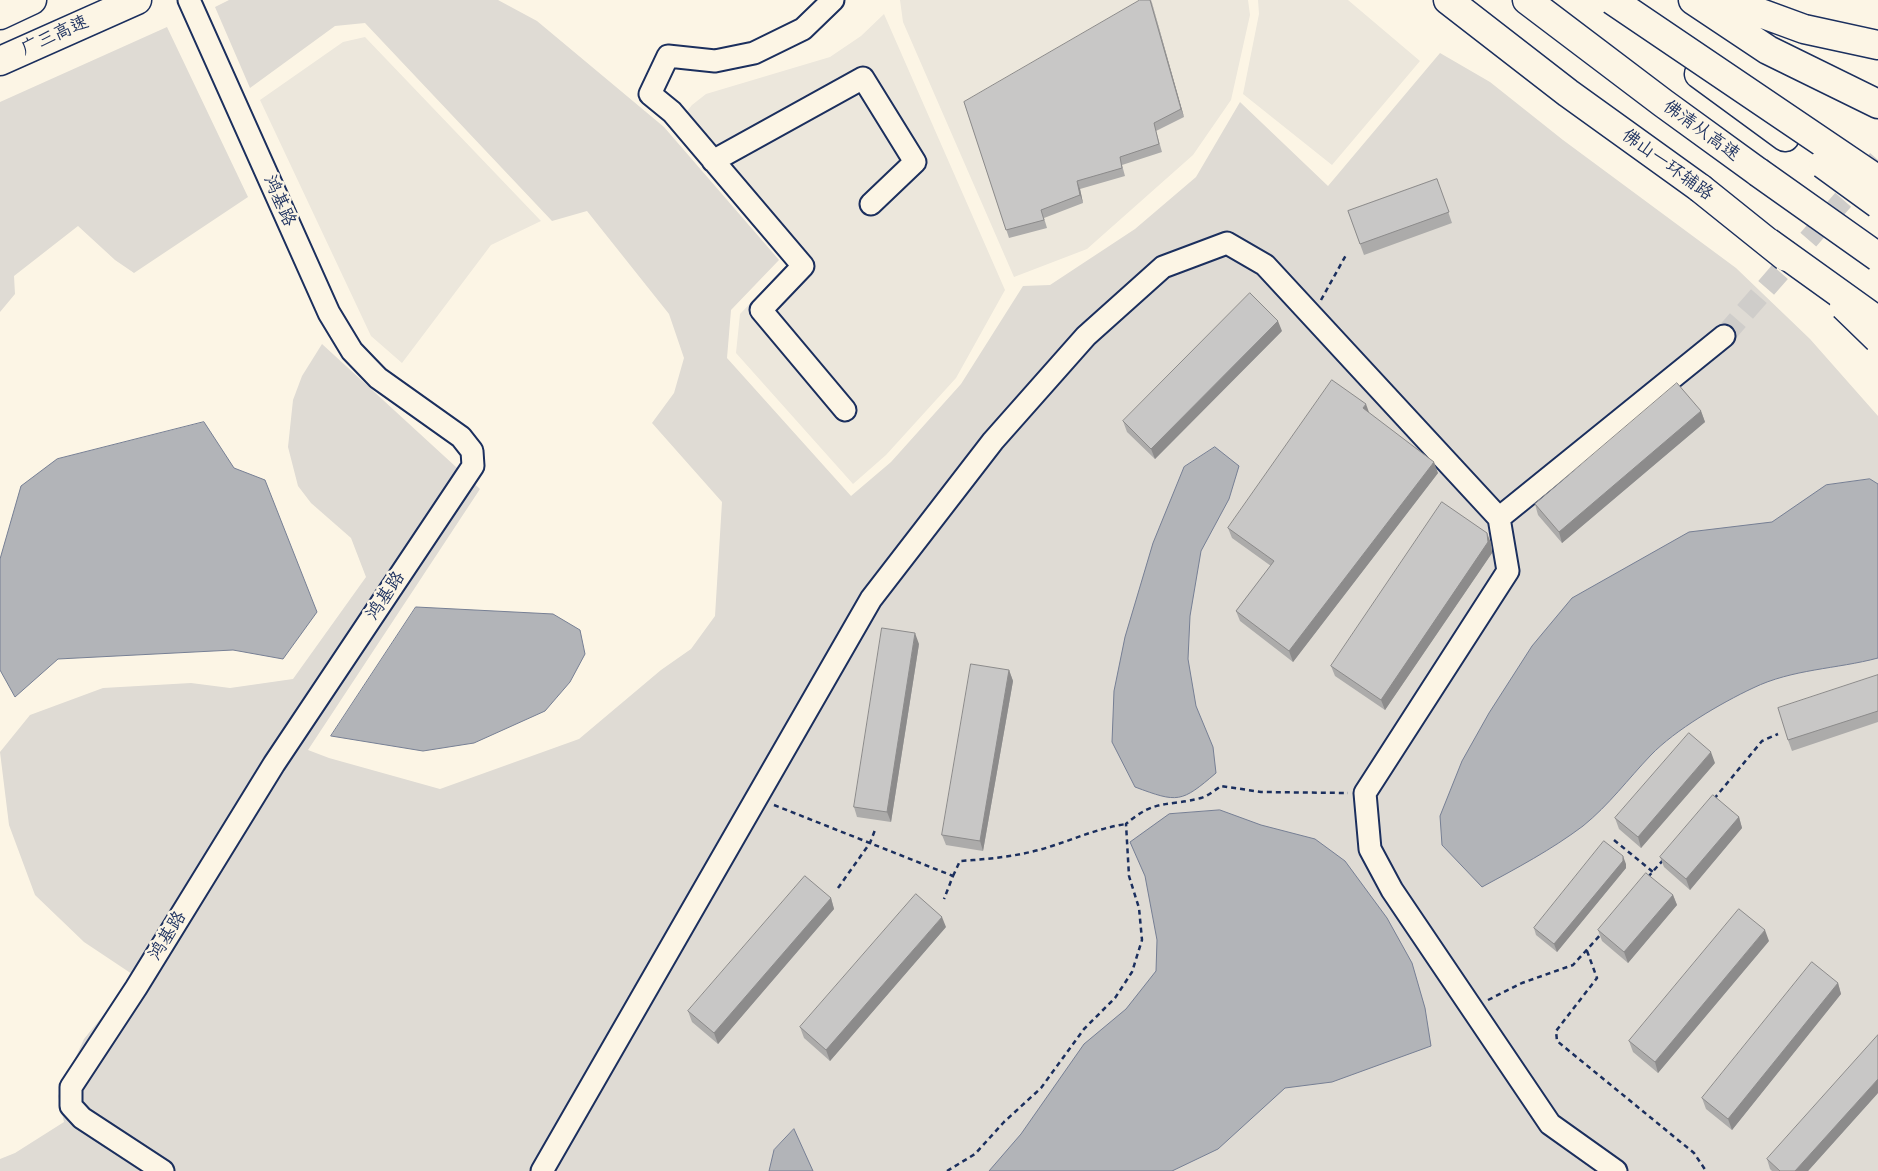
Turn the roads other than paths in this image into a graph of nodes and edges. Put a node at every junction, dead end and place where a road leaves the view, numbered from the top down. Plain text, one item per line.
1 (32, 0) edge
2 (137, 0) edge
3 (189, 0) edge
4 (833, 0) edge
5 (1448, 0) edge
6 (1527, 0) edge
7 (1601, 0) edge
8 (1612, 0) edge
9 (1693, 0) edge
10 (1726, 0) edge
11 (0, 15) edge
12 (1878, 45) edge
13 (0, 61) edge
14 (1878, 104) edge
15 (713, 161) junction
16 (1878, 180) edge
17 (871, 204) dead end
18 (1878, 204) edge
19 (1768, 242) junction
20 (1878, 257) edge
21 (1878, 321) edge
22 (1724, 336) tunnel mouth
23 (1878, 339) edge
24 (846, 410) dead end
25 (1500, 518) junction
26 (163, 1171) edge
27 (542, 1171) edge
28 (1616, 1171) edge

1 - 11 main road
2 - 13 main road, 广三高速
3 - 26 street, 鸿基路
4 - 15 street
5 - 19 main road, 佛山一环辅路, bridge
6 - 20 main road, 佛清从高速, bridge
7 - 18 main road, bridge
8 - 16 main road, bridge
9 - 14 main road
10 - 12 main road
15 - 17 street
15 - 24 street
19 - 21 main road, bridge
19 - 23 main road, 佛山一环辅路, bridge
22 - 25 street
25 - 27 street
25 - 28 street

